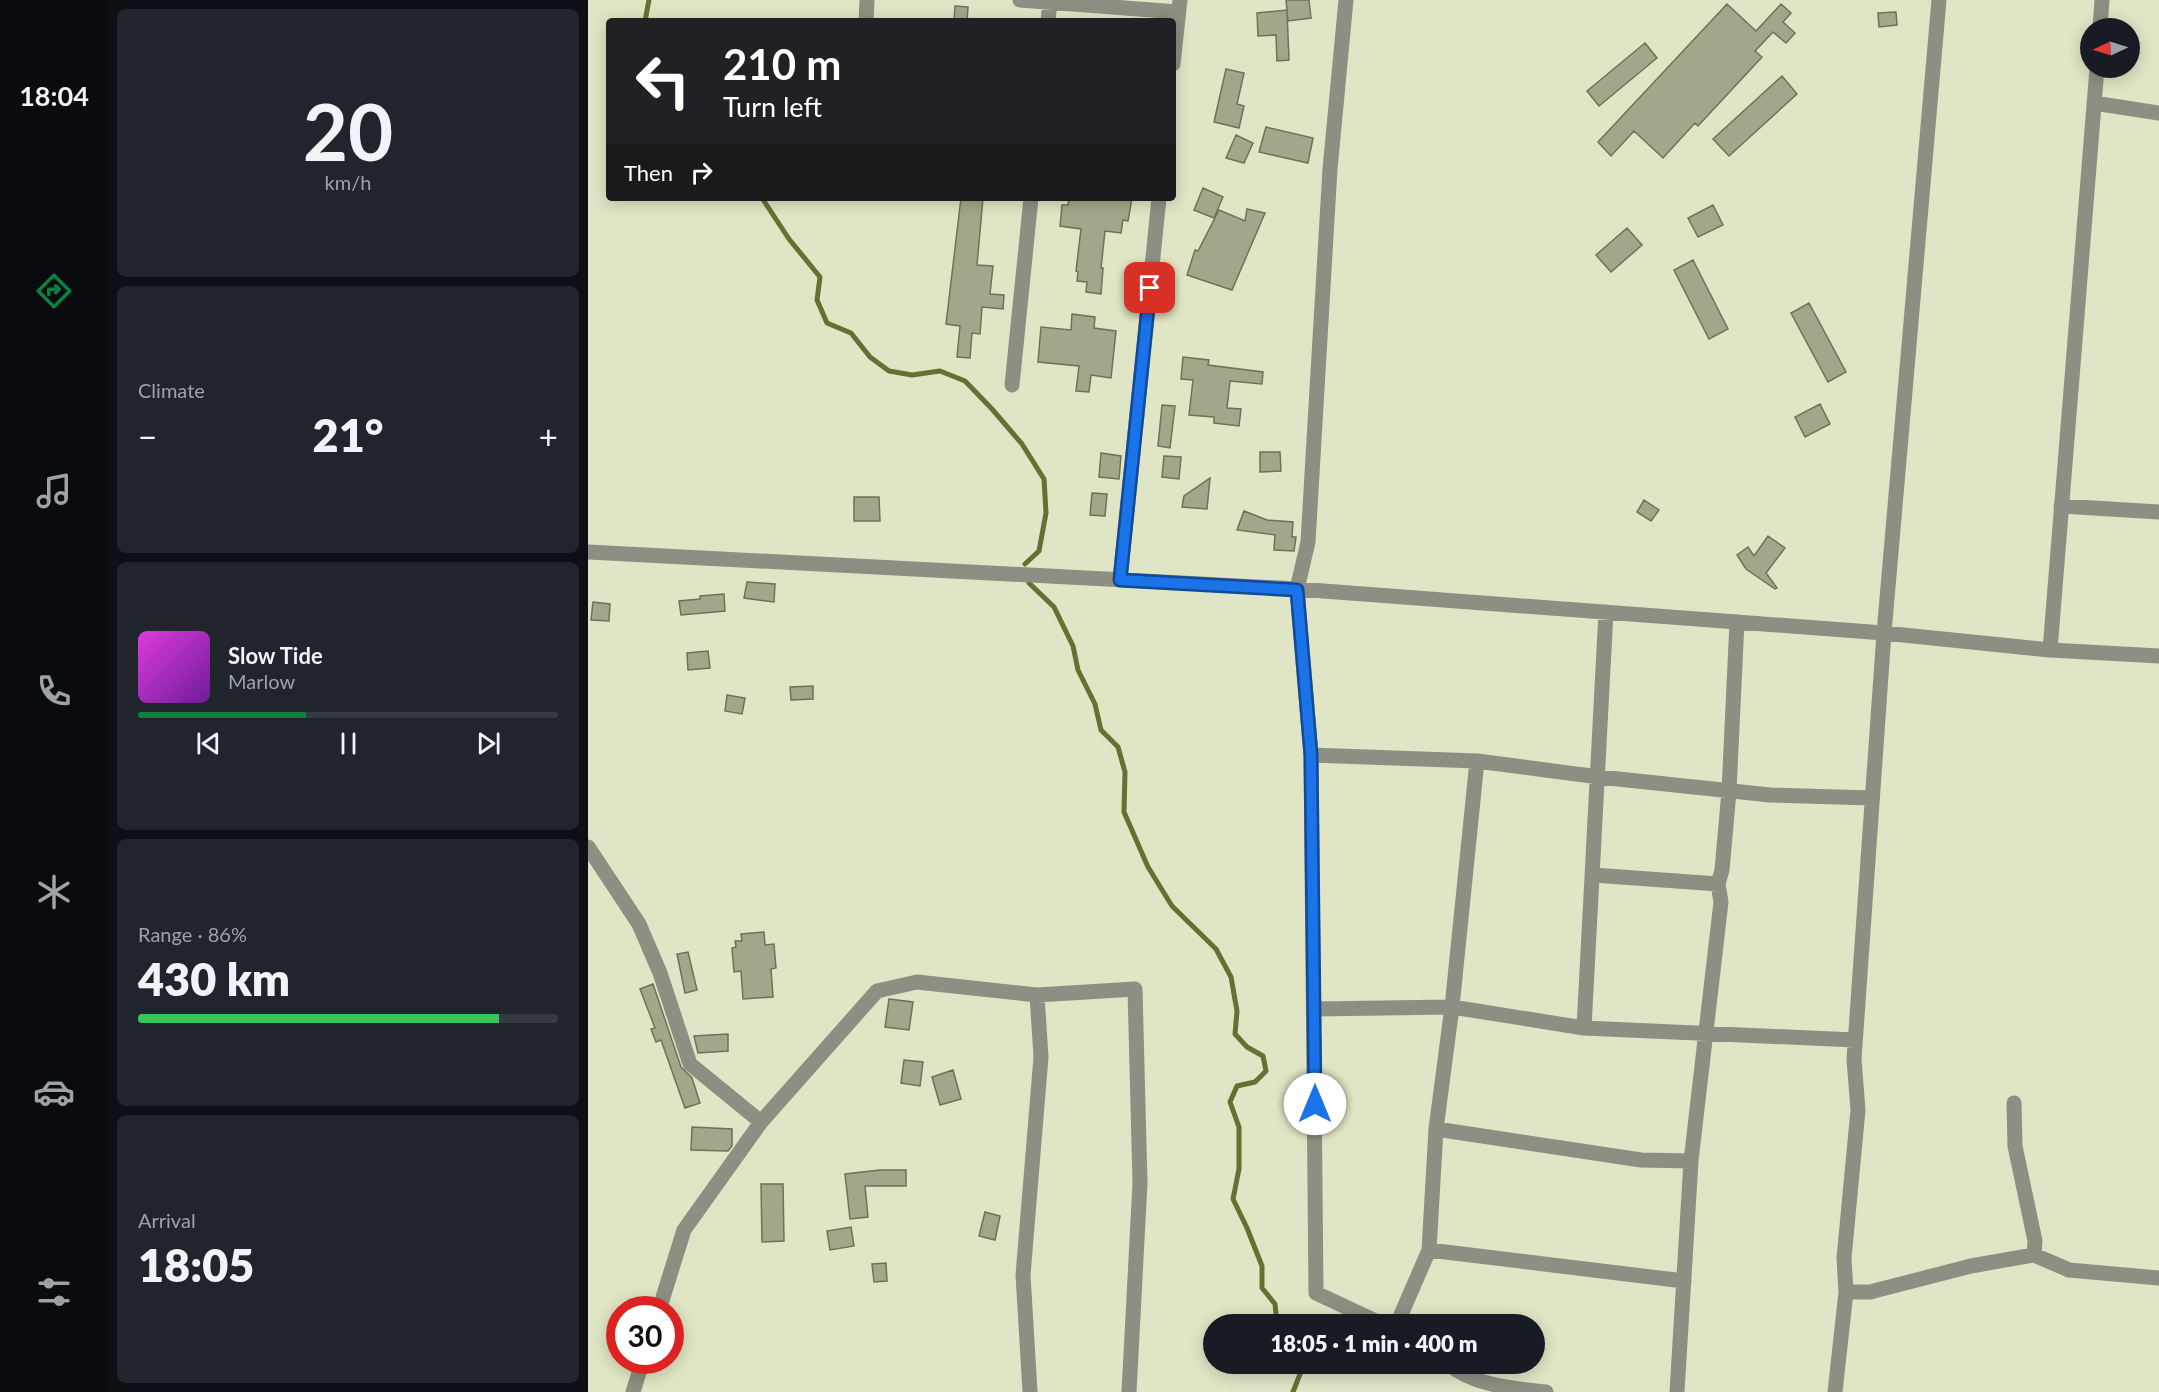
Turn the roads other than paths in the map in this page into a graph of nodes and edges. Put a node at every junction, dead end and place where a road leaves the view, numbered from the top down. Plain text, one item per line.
1 (867, 0) edge
2 (1020, 0) edge
3 (1346, 0) edge
4 (1938, 0) edge
5 (2102, 0) edge
6 (1050, 2) junction
7 (1179, 6) edge
8 (866, 18) edge
9 (1048, 18) edge
10 (2101, 18) edge
11 (1176, 35) edge
12 (2096, 78) edge
13 (2094, 104) junction
14 (2159, 113) edge
15 (1030, 201) edge
16 (1159, 201) edge
17 (1012, 385) dead end
18 (2061, 506) junction
19 (2159, 512) edge
20 (588, 552) edge
21 (1120, 580) junction
22 (1297, 590) junction
23 (1606, 612) junction
24 (1737, 622) junction
25 (1884, 633) junction
26 (2050, 650) junction
27 (2159, 656) edge
28 (1311, 755) junction
29 (1477, 761) junction
30 (1599, 777) junction
31 (1729, 791) junction
32 (1872, 798) junction
33 (588, 847) edge
34 (1593, 875) junction
35 (1718, 884) junction
36 (1036, 994) junction
37 (1452, 1007) junction
38 (1315, 1009) junction
39 (1584, 1028) junction
40 (1707, 1034) junction
41 (1855, 1040) junction
42 (2014, 1103) dead end
43 (761, 1122) junction
44 (1436, 1129) junction
45 (1690, 1161) junction
46 (1429, 1250) junction
47 (2034, 1256) junction
48 (2159, 1278) edge
49 (1684, 1281) junction
50 (1846, 1292) junction
51 (663, 1296) edge
52 (1361, 1314) edge
53 (1401, 1314) edge
54 (639, 1374) edge
55 (1463, 1374) edge
56 (633, 1392) edge
57 (1030, 1392) edge
58 (1129, 1392) edge
59 (1546, 1392) edge
60 (1677, 1392) edge
61 (1835, 1392) edge

1 - 8 street
2 - 6 street
3 - 22 street
4 - 25 street
5 - 10 street
6 - 7 street
6 - 9 street
7 - 11 street
12 - 13 street
13 - 14 street
13 - 18 street
15 - 17 street
16 - 21 street
18 - 19 street
18 - 26 street
20 - 21 street
21 - 22 street
22 - 23 street
22 - 28 street
23 - 24 street
23 - 30 street
24 - 25 street
24 - 31 street
25 - 26 street
25 - 32 street
26 - 27 street
28 - 29 street
28 - 38 street
29 - 30 street
29 - 37 street
30 - 31 street
30 - 34 street
31 - 32 street
31 - 35 street
32 - 41 street
33 - 43 street
34 - 35 street
34 - 39 street
35 - 40 street
36 - 43 street
36 - 57 street
36 - 58 street
37 - 38 street
37 - 39 street
37 - 44 street
38 - 52 street
39 - 40 street
40 - 41 street
40 - 45 street
41 - 50 street
42 - 47 street
43 - 51 street
44 - 45 street
44 - 46 street
45 - 49 street
46 - 49 street
46 - 53 street
47 - 48 street
47 - 50 street
49 - 60 street
50 - 61 street
54 - 56 street
55 - 59 street

